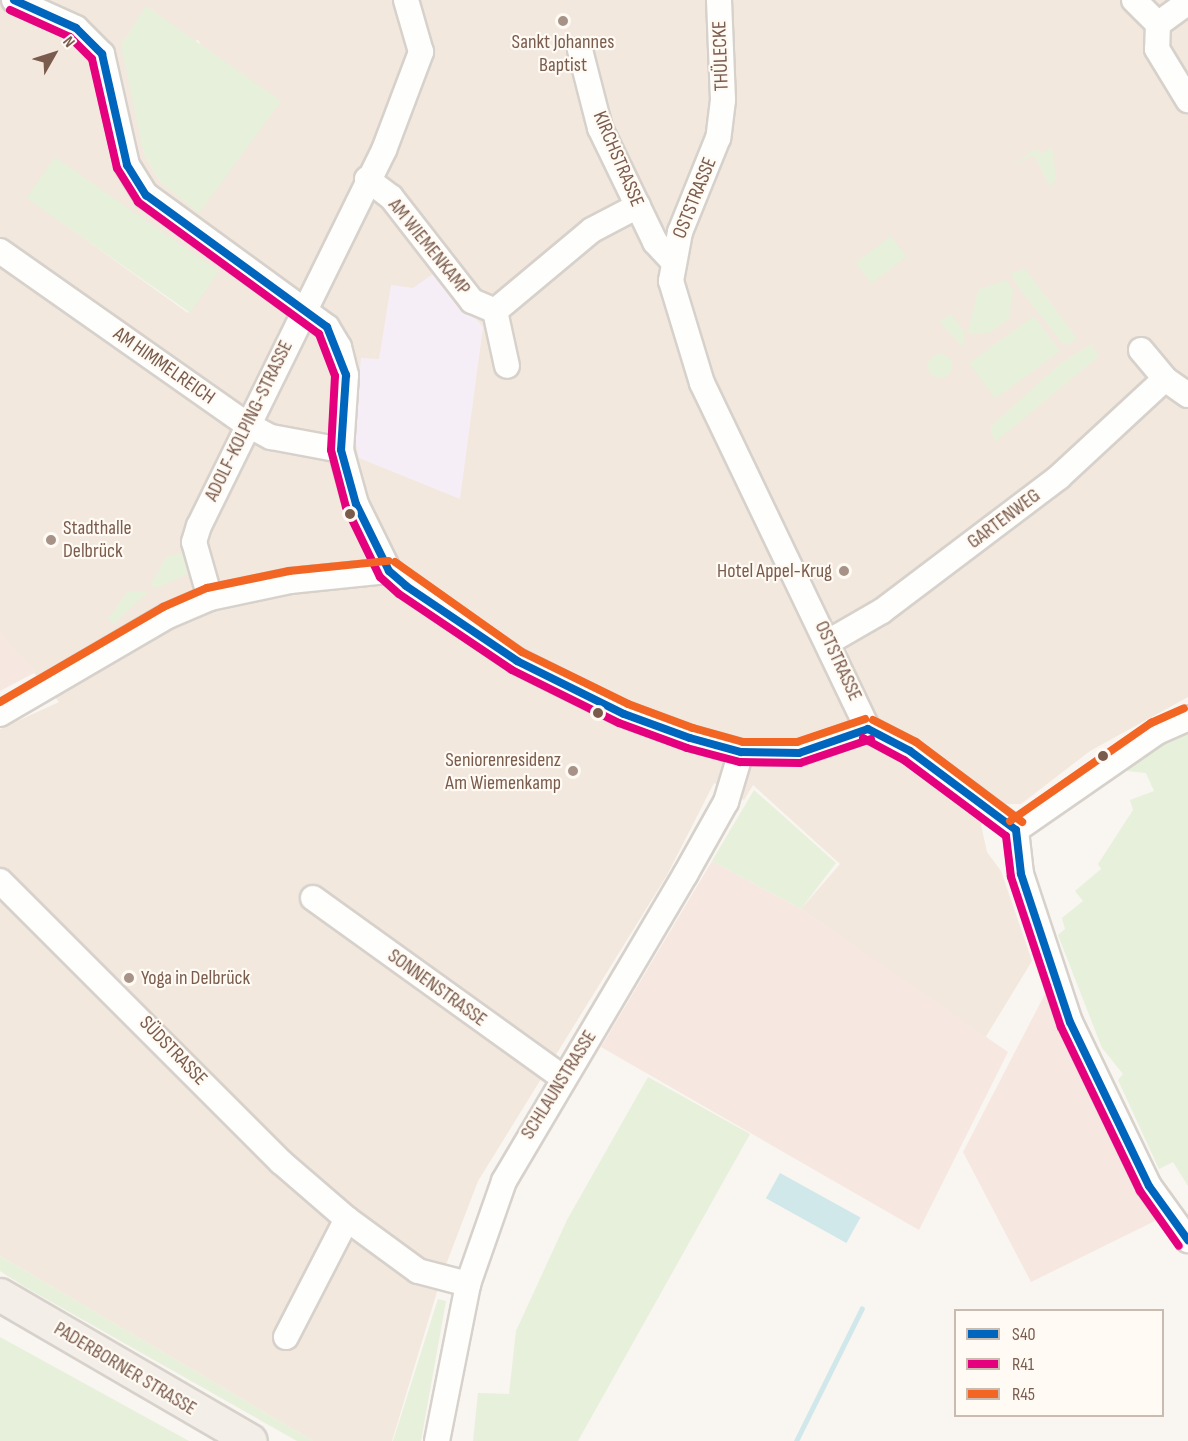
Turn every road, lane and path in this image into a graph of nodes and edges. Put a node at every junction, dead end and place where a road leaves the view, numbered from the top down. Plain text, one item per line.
1 (14, 0) edge
2 (406, 0) edge
3 (719, 0) edge
4 (1134, 0) edge
5 (1188, 2) edge
6 (1158, 24) junction
7 (580, 50) dead end
8 (1188, 100) edge
9 (722, 112) joint
10 (367, 179) junction
11 (638, 206) junction
12 (0, 251) edge
13 (672, 260) junction
14 (303, 308) junction
15 (495, 311) junction
16 (1142, 350) dead end
17 (507, 366) dead end
18 (1165, 380) junction
19 (1188, 395) edge
20 (248, 424) junction
21 (341, 450) junction
22 (388, 571) junction
23 (210, 598) junction
24 (830, 641) junction
25 (0, 714) edge
26 (1188, 718) edge
27 (868, 729) junction
28 (741, 752) junction
29 (1016, 831) junction
30 (0, 881) edge
31 (313, 898) dead end
32 (562, 1077) junction
33 (347, 1219) junction
34 (1188, 1240) edge
35 (468, 1284) junction
36 (0, 1295) edge
37 (286, 1337) dead end
38 (251, 1441) edge
39 (437, 1441) edge

1 - 14 street
2 - 10 street, ADOLF-KOLPING-STRASSE
3 - 9 street, THÜLECKE
4 - 6 street
5 - 6 street
6 - 8 street
7 - 11 street, KIRCHSTRASSE
9 - 13 street, OSTSTRASSE
10 - 14 street, ADOLF-KOLPING-STRASSE
10 - 15 street, AM WIEMENKAMP
11 - 13 street, KIRCHSTRASSE
11 - 15 street
12 - 20 street, AM HIMMELREICH
13 - 24 street, OSTSTRASSE
14 - 20 street, ADOLF-KOLPING-STRASSE
14 - 21 street
15 - 17 street
16 - 18 street
18 - 19 street
18 - 24 street, GARTENWEG
20 - 21 street, AM HIMMELREICH
20 - 23 street, ADOLF-KOLPING-STRASSE
21 - 22 street
22 - 23 street
22 - 28 street
23 - 25 street
24 - 27 street, OSTSTRASSE
26 - 29 street
27 - 28 street
27 - 29 street
28 - 32 street, SCHLAUNSTRASSE
29 - 34 street
30 - 33 street, SÜDSTRASSE
31 - 32 street, SONNENSTRASSE
32 - 35 street, SCHLAUNSTRASSE
33 - 35 street, SÜDSTRASSE
33 - 37 street
35 - 39 street, SCHLAUNSTRASSE
36 - 38 main road, PADERBORNER STRASSE

